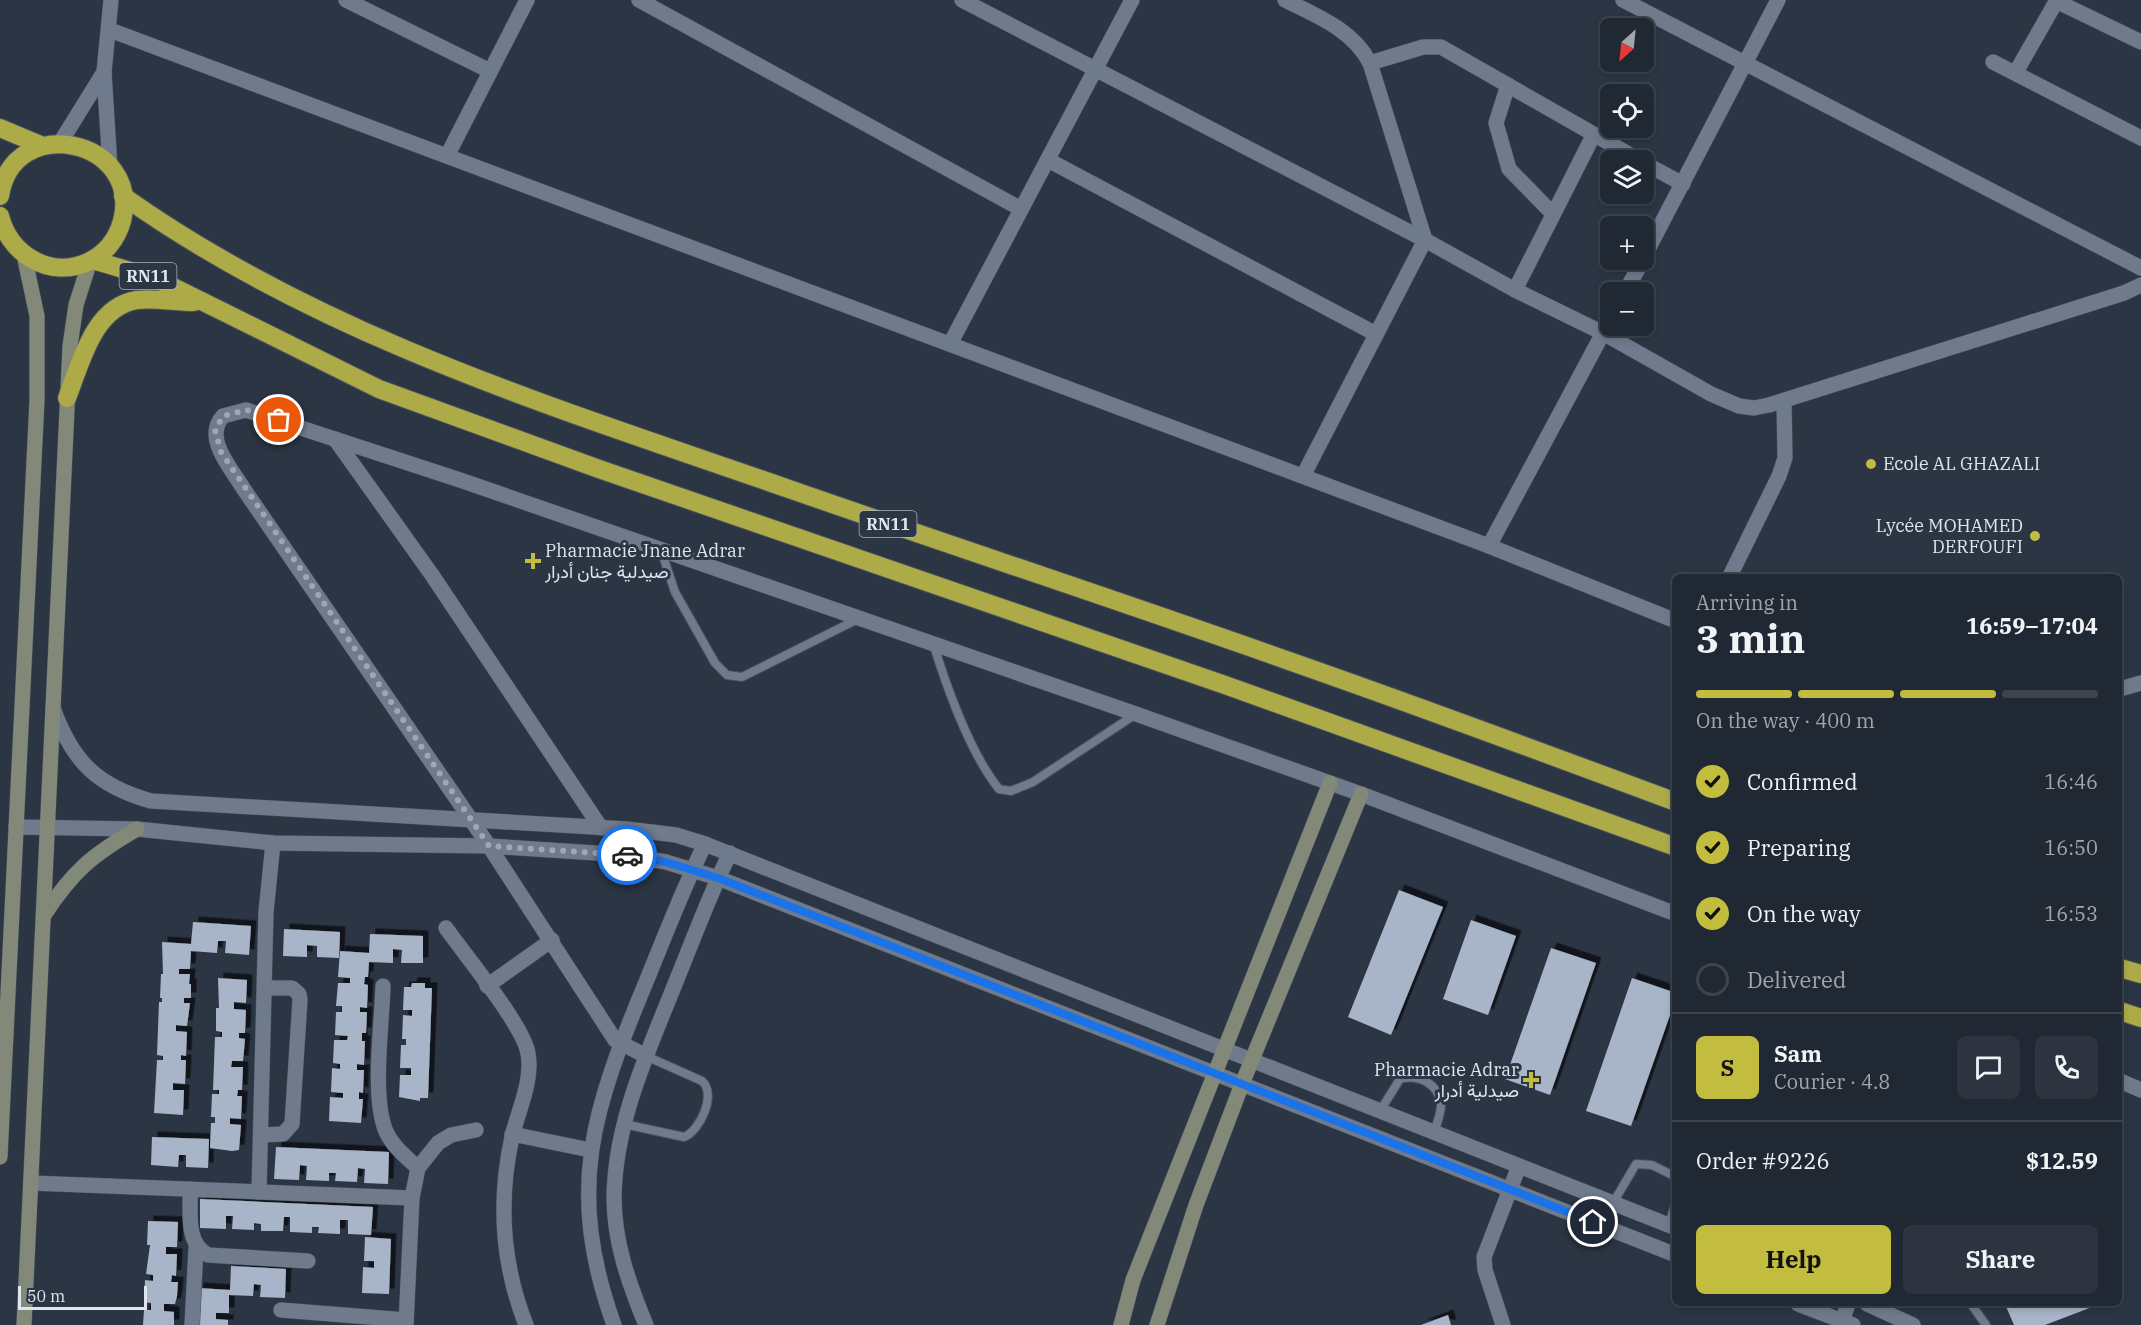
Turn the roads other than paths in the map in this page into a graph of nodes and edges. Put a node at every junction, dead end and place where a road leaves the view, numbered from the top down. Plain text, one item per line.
1 (111, 0) edge
2 (346, 0) edge
3 (527, 0) edge
4 (639, 0) edge
5 (962, 0) edge
6 (1132, 0) edge
7 (1285, 0) edge
8 (1623, 0) edge
9 (1778, 0) edge
10 (2057, 0) edge
11 (110, 30) junction
12 (2141, 42) edge
13 (1743, 62) junction
14 (1993, 62) dead end
15 (1370, 63) junction
16 (1094, 70) junction
17 (490, 71) junction
18 (104, 72) junction
19 (2016, 72) junction
20 (1508, 85) junction
21 (0, 128) edge
22 (1593, 136) junction
23 (2141, 138) edge
24 (51, 145) junction
25 (1620, 150) edge
26 (447, 156) junction
27 (1048, 160) junction
28 (110, 167) junction
29 (1654, 168) edge
30 (1683, 184) junction
31 (0, 194) edge
32 (123, 196) junction
33 (1021, 209) junction
34 (1553, 214) junction
35 (0, 216) edge
36 (1654, 238) edge
37 (1425, 240) junction
38 (24, 255) junction
39 (91, 261) junction
40 (2141, 268) edge
41 (2141, 285) edge
42 (1515, 290) junction
43 (199, 302) junction
44 (1600, 332) edge
45 (1376, 334) junction
46 (1601, 336) edge
47 (1608, 336) edge
48 (950, 344) junction
49 (67, 398) junction
50 (1784, 401) junction
51 (335, 439) junction
52 (1303, 476) junction
53 (1489, 546) junction
54 (661, 550) junction
55 (1731, 574) edge
56 (860, 618) junction
57 (1672, 619) edge
58 (932, 642) junction
59 (2141, 683) edge
60 (2122, 689) edge
61 (52, 706) junction
62 (1136, 714) junction
63 (1330, 783) junction
64 (1360, 794) junction
65 (1672, 801) edge
66 (470, 819) junction
67 (16, 827) junction
68 (48, 828) junction
69 (601, 828) junction
70 (137, 829) junction
71 (273, 843) junction
72 (705, 844) junction
73 (489, 846) junction
74 (1672, 846) edge
75 (730, 853) junction
76 (693, 869) junction
77 (718, 878) junction
78 (1672, 912) edge
79 (43, 918) junction
80 (446, 928) dead end
81 (552, 940) junction
82 (2122, 969) edge
83 (2141, 974) edge
84 (383, 986) dead end
85 (487, 986) junction
86 (266, 988) junction
87 (2122, 1012) edge
88 (2141, 1018) edge
89 (620, 1045) junction
90 (1224, 1050) junction
91 (646, 1056) junction
92 (1251, 1060) junction
93 (1215, 1073) junction
94 (2122, 1083) edge
95 (1242, 1084) junction
96 (2141, 1089) edge
97 (1380, 1111) junction
98 (597, 1119) junction
99 (624, 1124) junction
100 (476, 1130) dead end
101 (1434, 1132) junction
102 (512, 1134) junction
103 (261, 1135) junction
104 (590, 1150) junction
105 (0, 1157) edge
106 (1520, 1166) junction
107 (418, 1168) junction
108 (1672, 1175) edge
109 (31, 1183) junction
110 (190, 1189) junction
111 (1510, 1190) junction
112 (259, 1192) junction
113 (412, 1198) junction
114 (1613, 1203) junction
115 (1672, 1227) edge
116 (196, 1248) junction
117 (1672, 1253) edge
118 (308, 1261) dead end
119 (1803, 1306) edge
120 (1848, 1306) edge
121 (1871, 1306) edge
122 (1972, 1306) edge
123 (281, 1310) dead end
124 (406, 1323) edge
125 (1847, 1323) edge
126 (24, 1325) edge
127 (192, 1325) edge
128 (526, 1325) edge
129 (614, 1325) edge
130 (646, 1325) edge
131 (1121, 1325) edge
132 (1156, 1325) edge
133 (1503, 1325) edge
134 (1913, 1325) edge
135 (1986, 1325) edge

1 - 11 street
2 - 17 street
3 - 17 street
4 - 33 street
5 - 16 street
6 - 16 street
7 - 15 street
8 - 13 street
9 - 13 street
10 - 12 street
10 - 19 street
11 - 18 street
11 - 26 street
13 - 30 street
13 - 40 street
14 - 19 street
15 - 20 street
15 - 37 street
16 - 27 street
16 - 37 street
17 - 26 street
18 - 24 street
18 - 28 street
19 - 23 street
20 - 22 street
20 - 34 street
21 - 24 highway
22 - 25 street
22 - 34 street
24 - 28 highway
24 - 31 highway
26 - 48 street
27 - 33 street
27 - 45 street
28 - 32 highway, RN11
29 - 30 street
30 - 36 street
32 - 39 highway, RN11
32 - 65 highway, RN11
33 - 48 street
34 - 42 street
35 - 38 highway, RN11
37 - 42 street
37 - 45 street
38 - 39 highway, RN11
38 - 67 main road
39 - 43 highway, RN11
39 - 49 main road
41 - 50 street
42 - 44 street
43 - 49 highway
43 - 74 highway, RN11
45 - 52 street
46 - 53 street
47 - 50 street
48 - 52 street
49 - 61 main road
50 - 55 street
51 - 54 street
51 - 66 street
51 - 69 street
52 - 53 street
53 - 57 street
54 - 56 street
54 - 56 lane
56 - 58 street
58 - 62 street
58 - 62 lane
59 - 60 street
61 - 66 street
61 - 68 main road
62 - 63 street
63 - 64 street
63 - 90 main road
64 - 78 street
64 - 92 main road
66 - 69 street
66 - 73 street
67 - 68 street
67 - 105 main road
68 - 70 street
68 - 79 main road
69 - 72 street
70 - 71 street
70 - 79 main road
71 - 73 street
71 - 86 street
72 - 75 street
72 - 76 street
73 - 76 street
73 - 81 street
75 - 77 street
75 - 90 street
76 - 77 street
76 - 89 street
77 - 91 street
77 - 93 street
79 - 109 main road
80 - 85 street
81 - 85 street
81 - 89 street
82 - 83 highway
84 - 107 street
85 - 102 street
86 - 103 street
86 - 103 street
87 - 88 highway
89 - 91 street
89 - 98 street
90 - 92 street
90 - 93 main road
91 - 99 street
91 - 99 lane
92 - 95 main road
92 - 97 street
93 - 95 street
93 - 131 main road
94 - 96 street
95 - 111 street
95 - 132 main road
97 - 101 street
97 - 101 lane
98 - 99 street
98 - 104 street
99 - 130 street
100 - 107 street
101 - 106 street
102 - 104 street
102 - 128 street
103 - 112 street
104 - 129 street
106 - 111 street
106 - 114 street
107 - 113 street
108 - 114 lane
109 - 110 street
109 - 126 main road
110 - 112 street
110 - 116 street
111 - 117 street
111 - 133 street
112 - 113 street
113 - 124 street
114 - 115 street
116 - 118 street
116 - 127 street
119 - 125 street
120 - 125 street
121 - 134 street
122 - 135 lane
123 - 124 street

